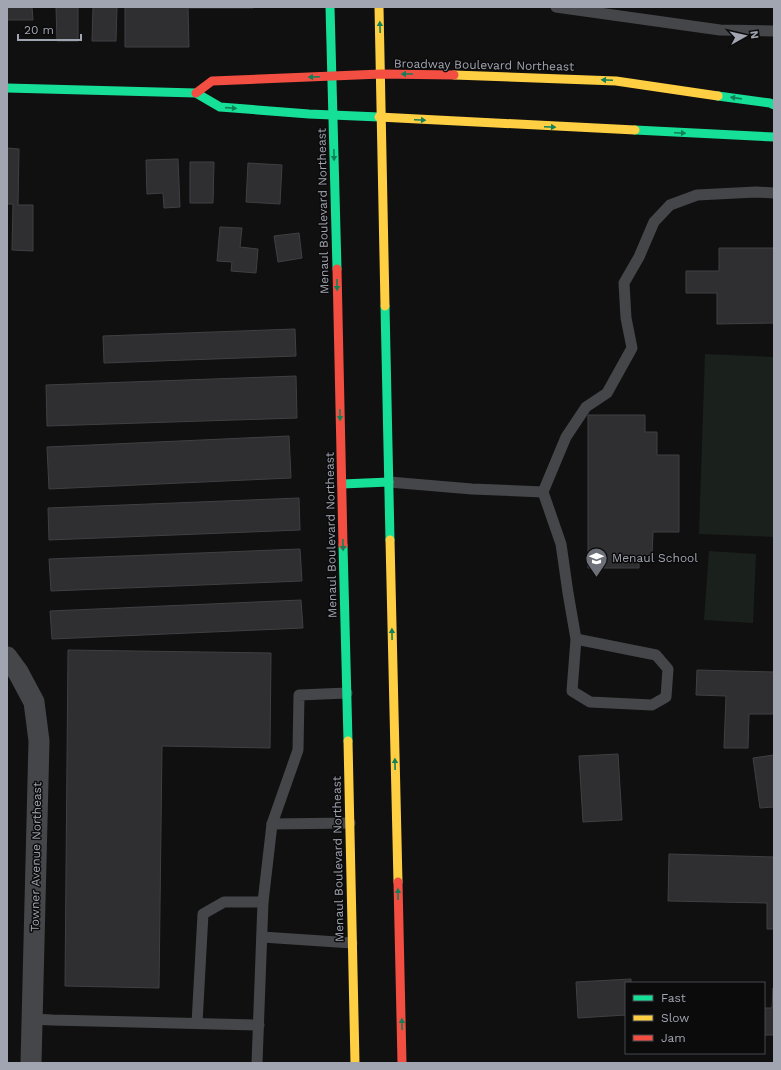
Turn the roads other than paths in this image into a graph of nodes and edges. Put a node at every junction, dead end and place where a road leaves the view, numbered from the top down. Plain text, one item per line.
1 (330, 7) edge
2 (379, 7) edge
3 (556, 7) edge
4 (774, 31) edge
5 (381, 74) junction
6 (332, 76) junction
7 (7, 88) edge
8 (196, 93) junction
9 (774, 105) edge
10 (333, 116) junction
11 (381, 119) junction
12 (774, 137) edge
13 (774, 193) edge
14 (389, 482) junction
15 (342, 484) junction
16 (543, 492) junction
17 (576, 639) junction
18 (7, 658) edge
19 (347, 693) junction
20 (350, 823) junction
21 (272, 824) junction
22 (263, 902) junction
23 (262, 938) junction
24 (352, 943) junction
25 (32, 1019) junction
26 (197, 1023) junction
27 (258, 1025) junction
28 (31, 1063) edge
29 (257, 1063) edge
30 (355, 1063) edge
31 (402, 1063) edge

1 - 6 main road, Menaul Boulevard Northeast
5 -> 2 main road
3 - 4 lane
5 - 6 main road, Broadway Boulevard Northeast
9 -> 5 main road, Broadway Boulevard Northeast
5 - 11 main road
6 -> 8 main road, Broadway Boulevard Northeast
6 - 10 main road, Menaul Boulevard Northeast
7 - 8 main road
8 -> 10 main road
10 - 11 main road
10 -> 15 main road, Menaul Boulevard Northeast
11 -> 12 main road
11 - 14 main road
13 - 16 lane
14 - 15 main road
14 - 16 lane
31 -> 14 main road
15 -> 19 main road, Menaul Boulevard Northeast
16 - 17 lane
17 - 17 lane
18 - 25 street, Towner Avenue Northeast
19 - 20 main road, Menaul Boulevard Northeast
19 - 21 lane
20 - 21 lane
20 - 24 main road, Menaul Boulevard Northeast
21 - 22 lane
22 - 23 lane
22 - 26 lane
23 - 24 lane
23 - 27 lane
24 - 30 main road, Menaul Boulevard Northeast
25 - 26 lane
25 - 28 street, Towner Avenue Northeast
26 - 27 lane
27 - 29 lane

